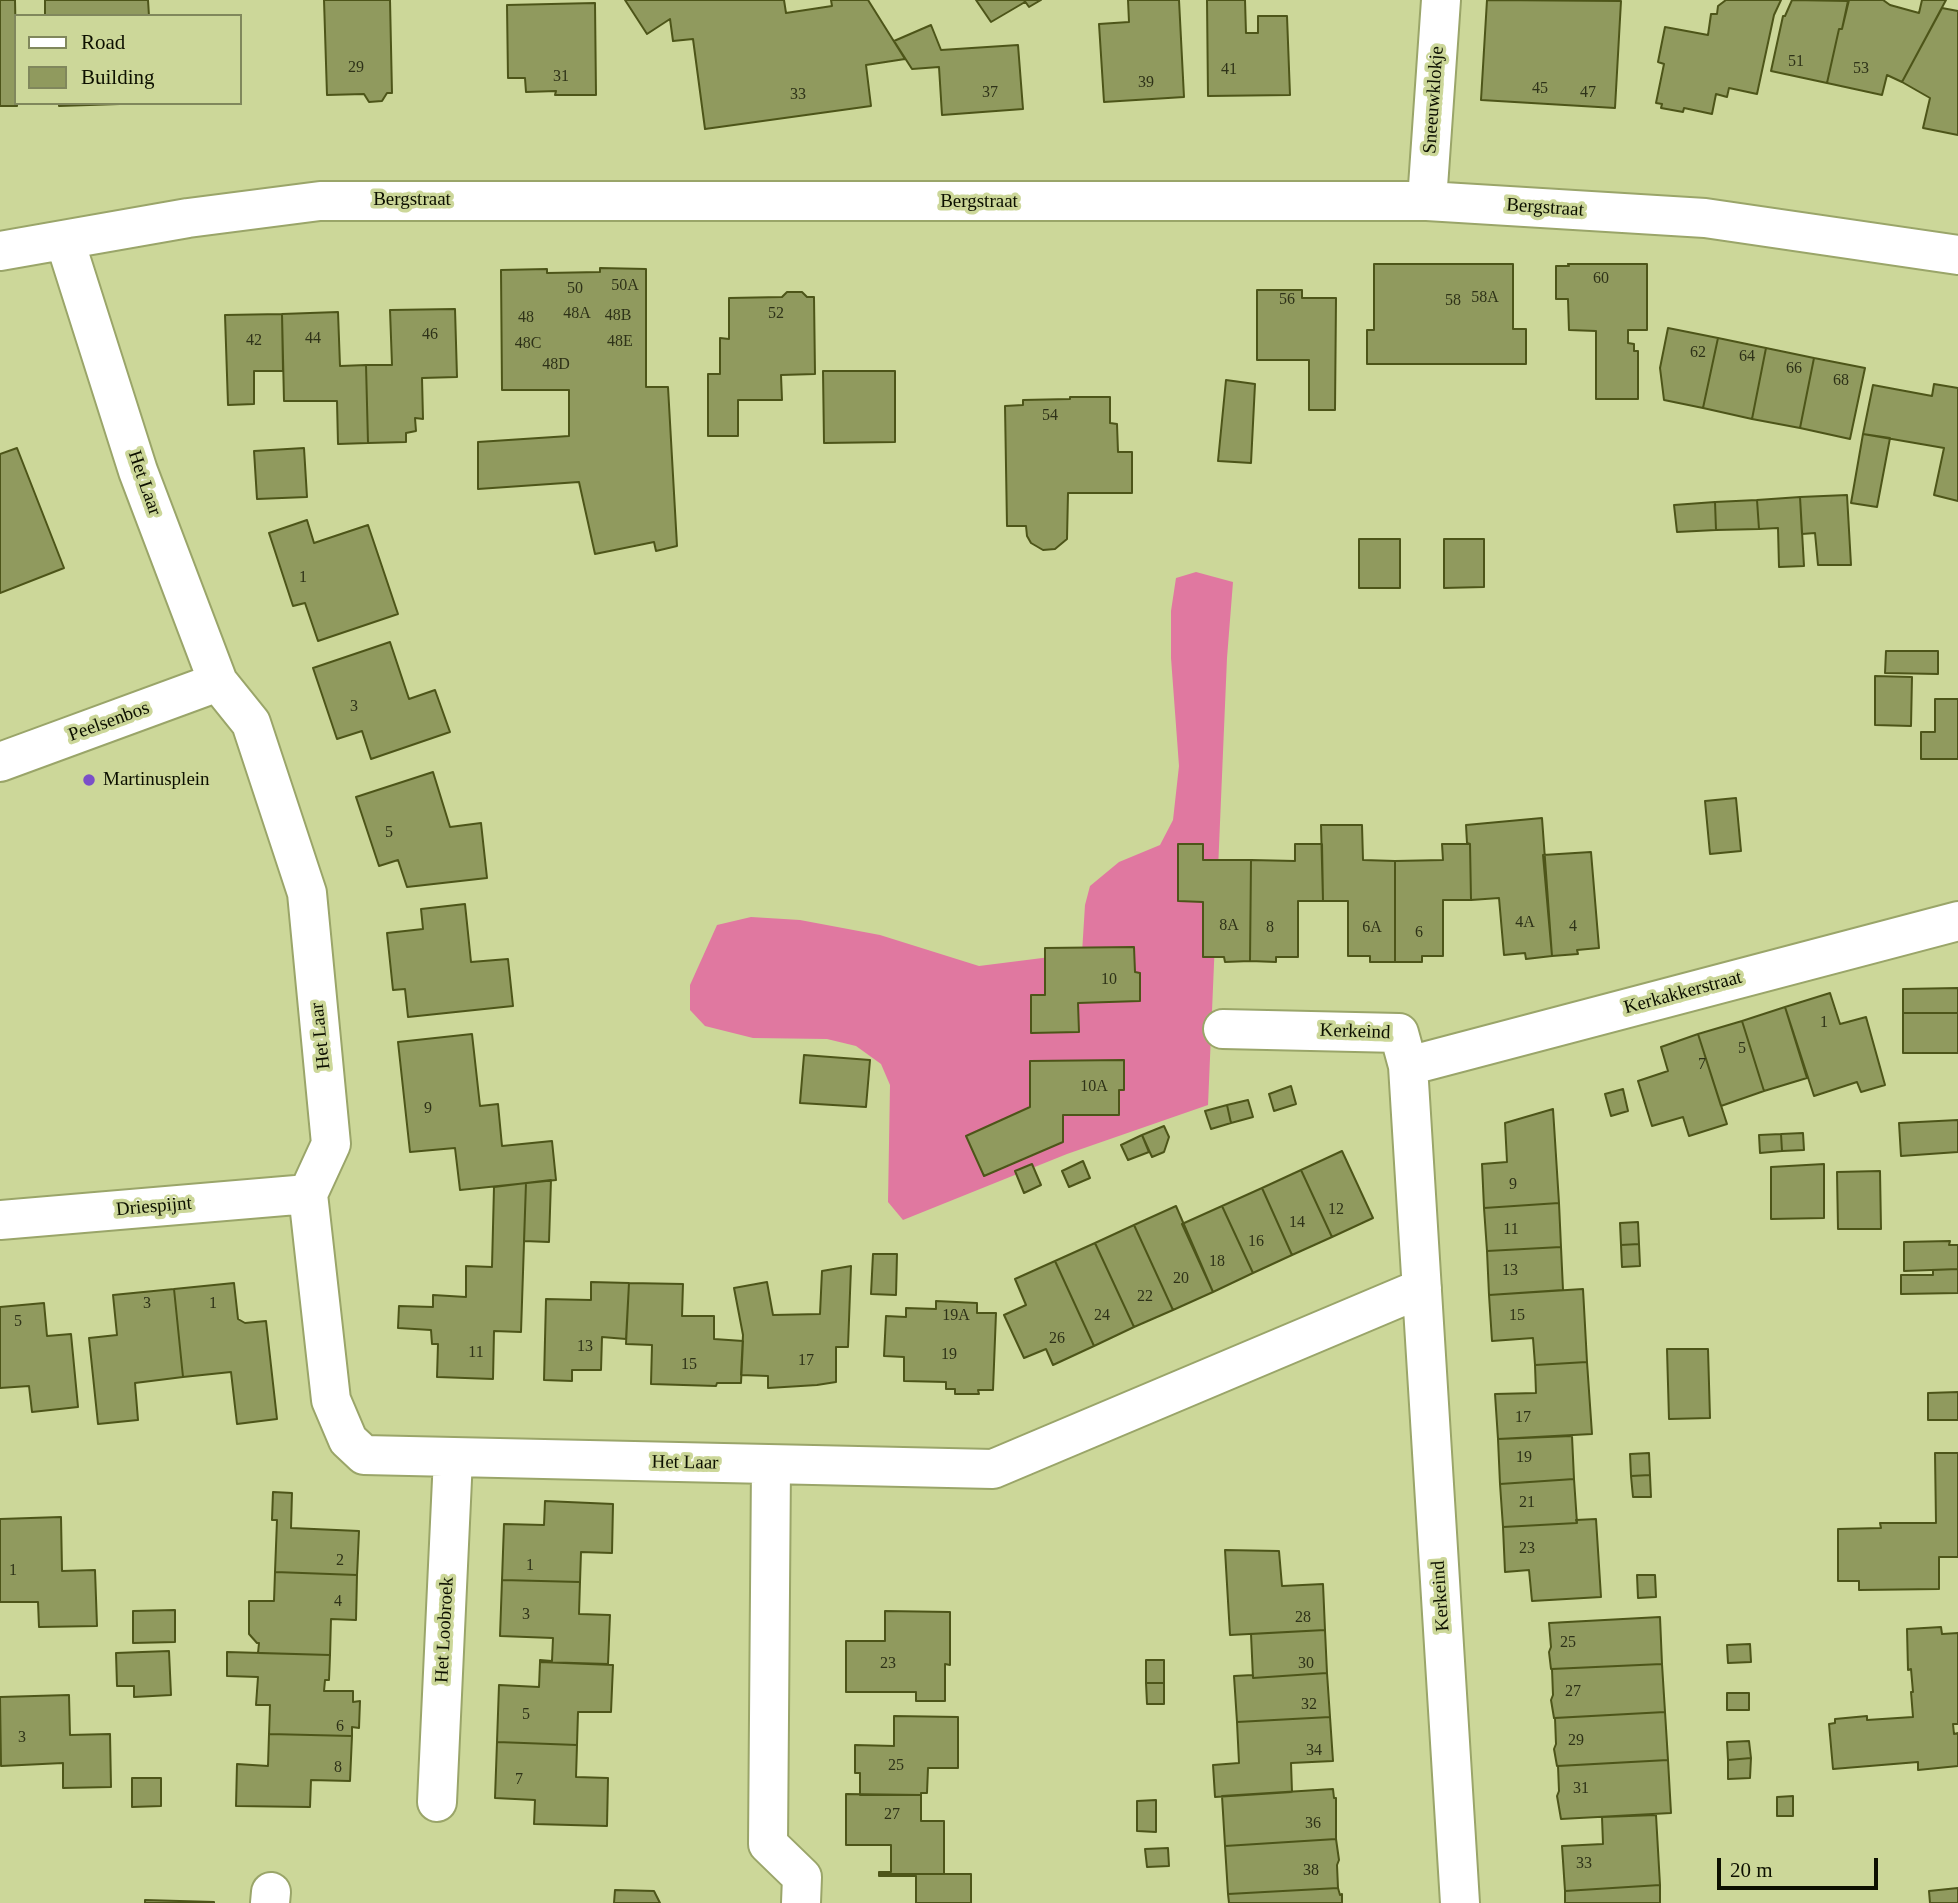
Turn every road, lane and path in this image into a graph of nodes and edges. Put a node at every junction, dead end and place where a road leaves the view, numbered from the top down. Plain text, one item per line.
1 (1441, 0) edge
2 (1427, 201) junction
3 (65, 242) junction
4 (0, 251) edge
5 (1958, 255) edge
6 (218, 682) junction
7 (0, 762) edge
8 (1958, 920) edge
9 (1223, 1029) dead end
10 (1408, 1066) junction
11 (309, 1194) junction
12 (0, 1220) edge
13 (1422, 1288) junction
14 (453, 1458) junction
15 (771, 1465) junction
16 (437, 1802) dead end
17 (801, 1903) edge
18 (1460, 1903) edge

1 - 2 street, Sneeuwklokje
2 - 3 street, Bergstraat
2 - 5 street, Bergstraat
3 - 4 street, Bergstraat
3 - 6 street, Het Laar
6 - 7 street, Peelsenbos
6 - 11 street, Het Laar
8 - 10 street, Kerkakkerstraat
9 - 10 street, Kerkeind
10 - 13 street, Kerkeind
11 - 12 street, Driespijnt
11 - 14 street, Het Laar
13 - 15 street, Het Laar
13 - 18 street, Kerkeind
14 - 15 street, Het Laar
14 - 16 street, Het Loobroek
15 - 17 street

